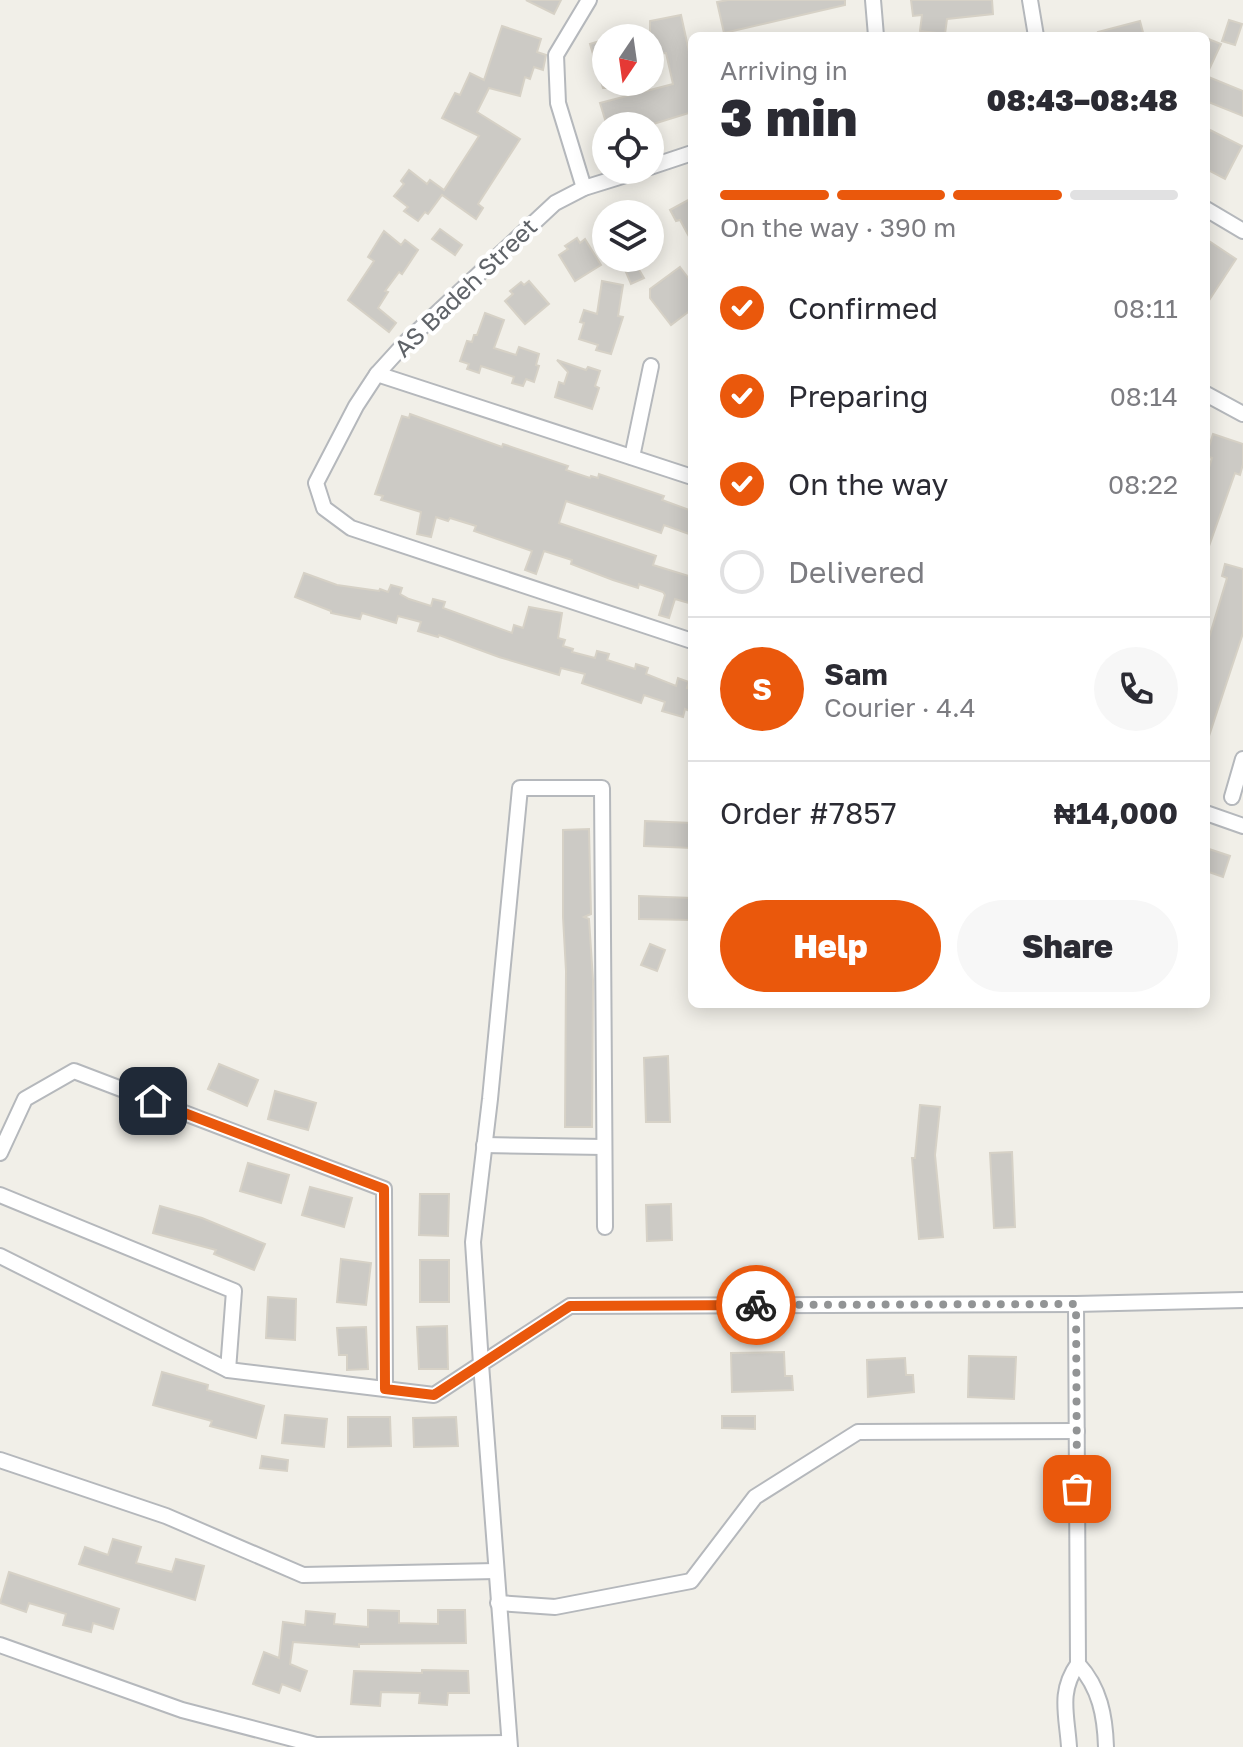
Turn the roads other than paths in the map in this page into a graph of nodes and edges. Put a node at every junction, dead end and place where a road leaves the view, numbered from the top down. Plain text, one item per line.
1 (589, 0) edge
2 (873, 0) edge
3 (1030, 0) edge
4 (876, 32) edge
5 (1035, 32) edge
6 (688, 154) edge
7 (664, 162) edge
8 (597, 184) edge
9 (584, 188) junction
10 (1210, 211) edge
11 (1243, 231) edge
12 (651, 366) dead end
13 (377, 374) junction
14 (1210, 396) edge
15 (1243, 414) edge
16 (632, 457) junction
17 (688, 476) edge
18 (688, 640) edge
19 (1243, 759) edge
20 (1232, 797) dead end
21 (1210, 814) edge
22 (1243, 826) edge
23 (484, 1145) junction
24 (604, 1147) junction
25 (0, 1153) edge
26 (0, 1195) edge
27 (605, 1227) dead end
28 (0, 1256) edge
29 (1243, 1300) edge
30 (1076, 1304) junction
31 (481, 1364) junction
32 (228, 1370) junction
33 (385, 1389) junction
34 (1077, 1431) junction
35 (0, 1460) edge
36 (496, 1571) junction
37 (498, 1603) junction
38 (0, 1645) edge
39 (1078, 1664) junction
40 (510, 1745) edge
41 (1069, 1747) edge
42 (1106, 1747) edge

1 - 9 street
2 - 4 street
3 - 5 street
6 - 7 street
8 - 9 street, AS Badeh Street
9 - 13 street, AS Badeh Street
10 - 11 street
12 - 16 street
13 - 16 street, AS Badeh Street
13 - 18 street
14 - 15 street
16 - 17 street, AS Badeh Street
19 - 20 street
21 - 22 street
23 - 24 street
23 - 24 street
23 - 31 street
24 - 27 street
25 - 33 street
26 - 32 street
28 - 32 street
29 - 30 street
30 - 31 street
30 - 34 street
31 - 33 street
31 - 36 street
32 - 33 street
34 - 37 street
34 - 39 street
35 - 36 street
36 - 37 street
37 - 40 street
38 - 40 street
39 - 41 street
39 - 42 street

